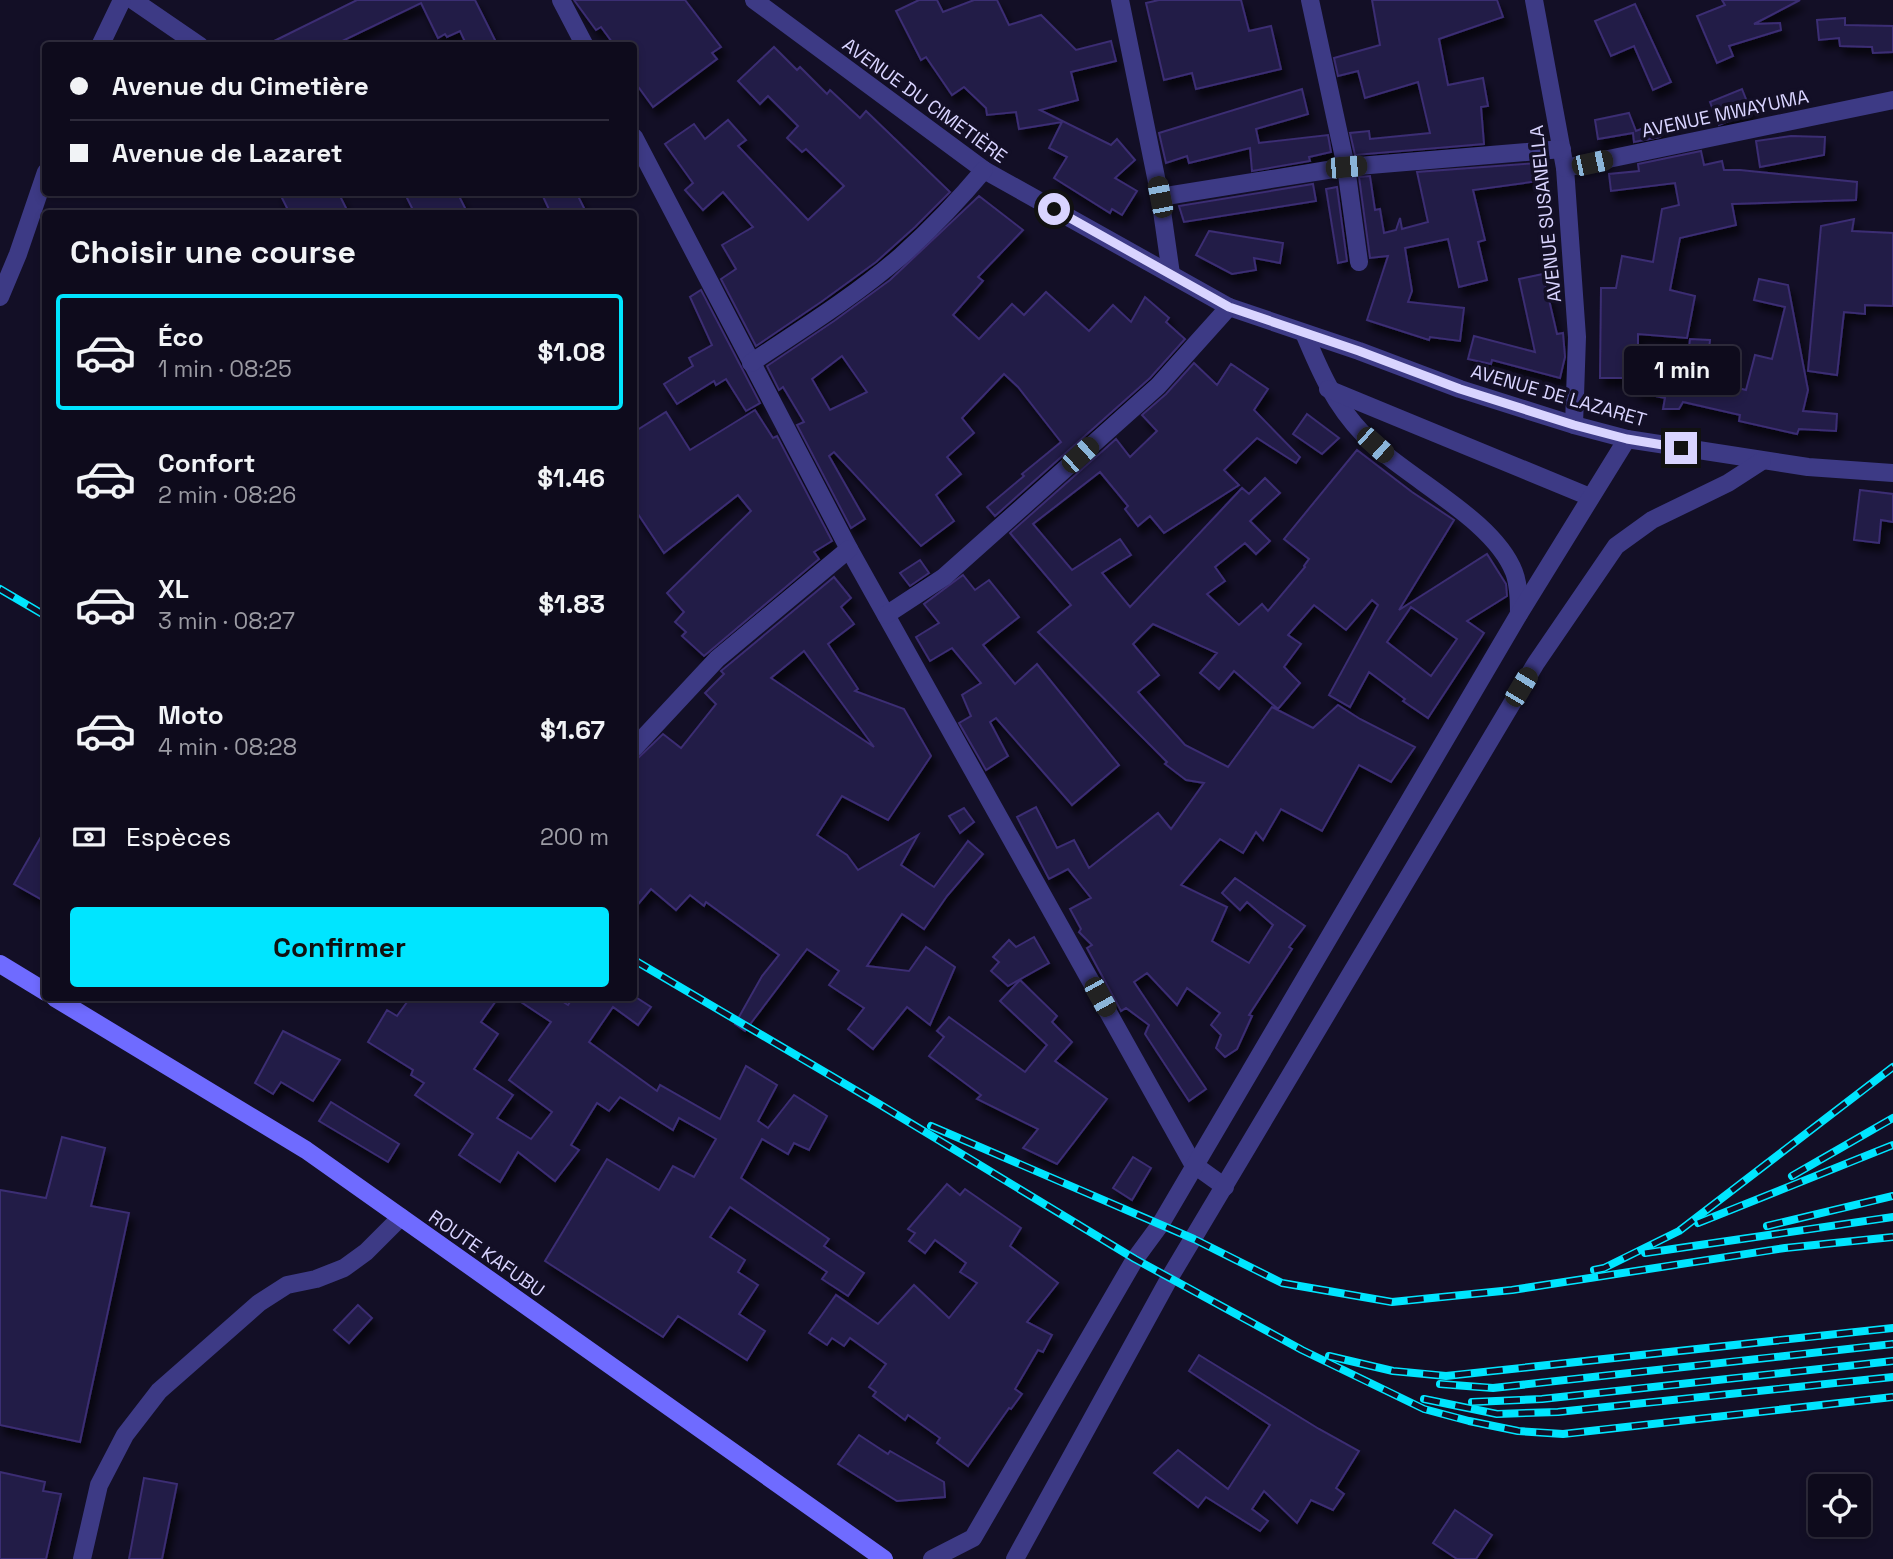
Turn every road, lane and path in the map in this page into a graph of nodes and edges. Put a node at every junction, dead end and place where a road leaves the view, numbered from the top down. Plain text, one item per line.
1 (122, 0) edge
2 (133, 0) edge
3 (561, 0) edge
4 (754, 0) edge
5 (1120, 0) edge
6 (1310, 0) edge
7 (1534, 0) edge
8 (102, 42) edge
9 (194, 42) edge
10 (583, 42) edge
11 (1893, 100) edge
12 (637, 143) edge
13 (1562, 149) junction
14 (1346, 167) junction
15 (1565, 168) junction
16 (984, 170) junction
17 (42, 184) edge
18 (1160, 197) junction
19 (1359, 262) dead end
20 (1171, 274) junction
21 (0, 297) edge
22 (1229, 307) junction
23 (1304, 333) junction
24 (751, 363) junction
25 (1328, 389) junction
26 (1574, 425) junction
27 (1627, 439) junction
28 (1762, 461) junction
29 (1893, 473) edge
30 (1590, 497) junction
31 (849, 549) junction
32 (1519, 614) junction
33 (886, 615) junction
34 (637, 745) edge
35 (0, 964) edge
36 (42, 990) edge
37 (60, 1001) edge
38 (1193, 1164) junction
39 (1226, 1187) junction
40 (401, 1217) junction
41 (82, 1559) edge
42 (884, 1559) edge
43 (932, 1559) edge
44 (1015, 1559) edge

1 - 8 street
2 - 9 street
3 - 10 street
4 - 16 street, AVENUE DU CIMETIÈRE
5 - 18 street
6 - 14 street
7 - 13 street, AVENUE SUSANELLA
11 - 15 street, AVENUE MWAYUMA
12 - 24 street
13 - 14 street
13 - 15 street, AVENUE SUSANELLA
14 - 18 street
14 - 19 street
15 - 26 street, AVENUE SUSANELLA
16 - 20 street, AVENUE DU CIMETIÈRE
16 - 24 street
17 - 21 street
18 - 20 street
20 - 22 street, AVENUE DU CIMETIÈRE
22 - 23 street, AVENUE DU CIMETIÈRE
22 - 33 street
23 - 25 street
23 - 26 street, AVENUE DE LAZARET
24 - 31 street
25 - 30 street
25 - 32 street
26 - 27 street, AVENUE DE LAZARET
27 - 28 street, AVENUE DE LAZARET
27 - 30 street
28 - 29 street, AVENUE DE LAZARET
28 - 39 street
30 - 32 street
31 - 33 street
31 - 34 street
32 - 38 street
33 - 38 street
35 - 36 main road
37 - 40 main road, ROUTE KAFUBU
38 - 39 street
38 - 43 street
39 - 44 street
40 - 41 street
40 - 42 main road, ROUTE KAFUBU

